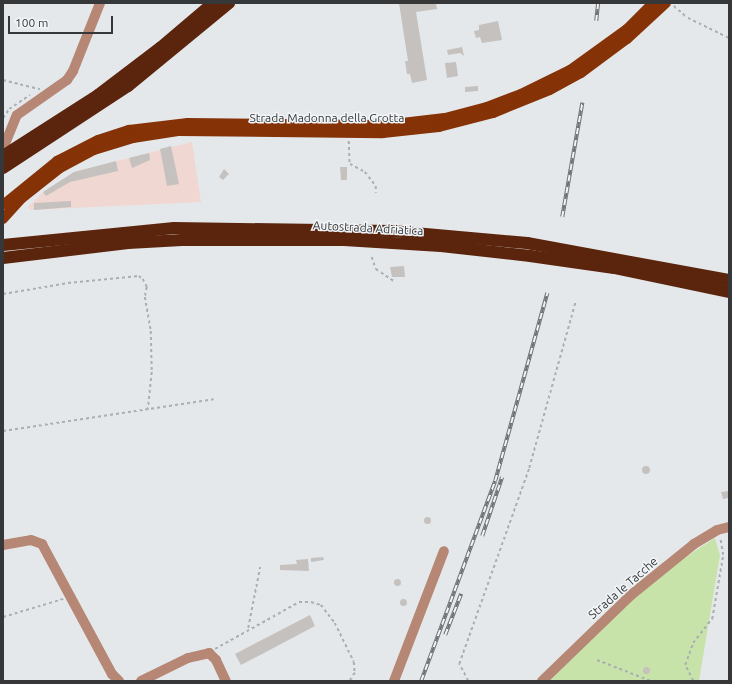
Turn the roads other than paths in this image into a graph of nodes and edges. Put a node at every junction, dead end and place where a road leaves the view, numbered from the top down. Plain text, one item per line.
1 (100, 3) edge
2 (212, 3) edge
3 (229, 3) edge
4 (653, 3) edge
5 (666, 3) edge
6 (5, 144) dead end
7 (3, 156) edge
8 (3, 168) edge
9 (3, 205) edge
10 (3, 219) edge
11 (3, 245) edge
12 (3, 258) edge
13 (729, 280) edge
14 (729, 292) edge
15 (729, 527) edge
16 (3, 545) edge
17 (444, 551) dead end
18 (119, 681) edge
19 (141, 681) edge
20 (226, 681) edge
21 (394, 681) edge
22 (542, 681) edge

1 - 6 street
2 - 7 highway
3 - 8 highway
4 - 9 main road, Strada Madonna della Grotta
5 - 10 main road, Strada Madonna della Grotta
11 - 13 highway, Autostrada Adriatica
12 - 14 highway, Autostrada Adriatica
15 - 22 street, Strada le Tacche
16 - 18 street
17 - 21 street
19 - 20 street

